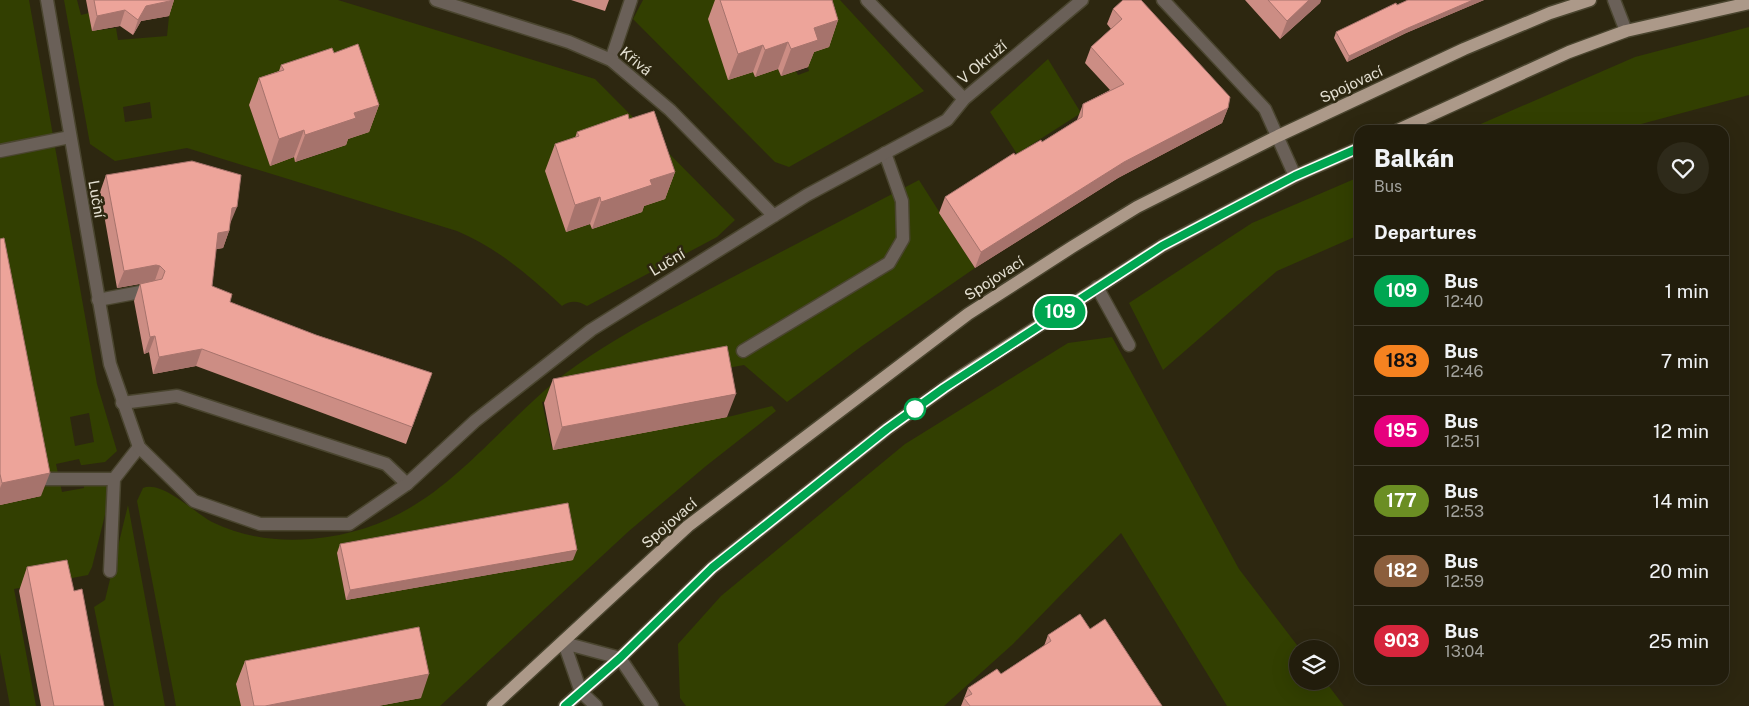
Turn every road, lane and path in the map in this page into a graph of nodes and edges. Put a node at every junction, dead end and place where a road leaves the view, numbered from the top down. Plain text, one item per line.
1 (47, 0) edge
2 (436, 0) edge
3 (631, 0) edge
4 (867, 0) edge
5 (1082, 0) edge
6 (1163, 0) edge
7 (1590, 0) edge
8 (1614, 0) edge
9 (1749, 3) edge
10 (1626, 31) junction
11 (611, 60) junction
12 (964, 99) junction
13 (1409, 125) edge
14 (1278, 136) junction
15 (70, 137) junction
16 (1354, 150) edge
17 (0, 151) edge
18 (885, 153) junction
19 (1295, 176) junction
20 (774, 216) junction
21 (1097, 287) junction
22 (151, 290) edge
23 (98, 300) junction
24 (1129, 345) dead end
25 (743, 351) dead end
26 (122, 403) junction
27 (139, 447) junction
28 (46, 478) edge
29 (114, 479) junction
30 (407, 484) junction
31 (110, 571) dead end
32 (564, 642) junction
33 (620, 658) junction
34 (581, 692) junction
35 (493, 706) edge
36 (565, 706) edge
37 (596, 706) edge
38 (652, 706) edge

1 - 15 street, Luční
2 - 11 street, Křivá
3 - 11 street
4 - 12 street, V Okruží
5 - 12 street, V Okruží
6 - 14 street
7 - 14 main road, Spojovací
8 - 10 street
9 - 10 main road
10 - 13 main road
11 - 20 street, Křivá
12 - 18 street, Luční
14 - 19 street
14 - 32 main road, Spojovací
15 - 17 street
15 - 23 street, Luční
16 - 19 main road
18 - 20 street, Luční
18 - 25 street
19 - 21 main road
20 - 30 street, Luční
21 - 24 street
21 - 33 main road
22 - 23 street
23 - 26 street, Luční
26 - 27 street, Luční
26 - 30 street
27 - 29 street
27 - 30 street, Luční
28 - 29 street
29 - 31 street
32 - 33 street
32 - 34 street
32 - 35 main road, Spojovací
33 - 34 main road
33 - 38 street
34 - 36 main road
34 - 37 street

